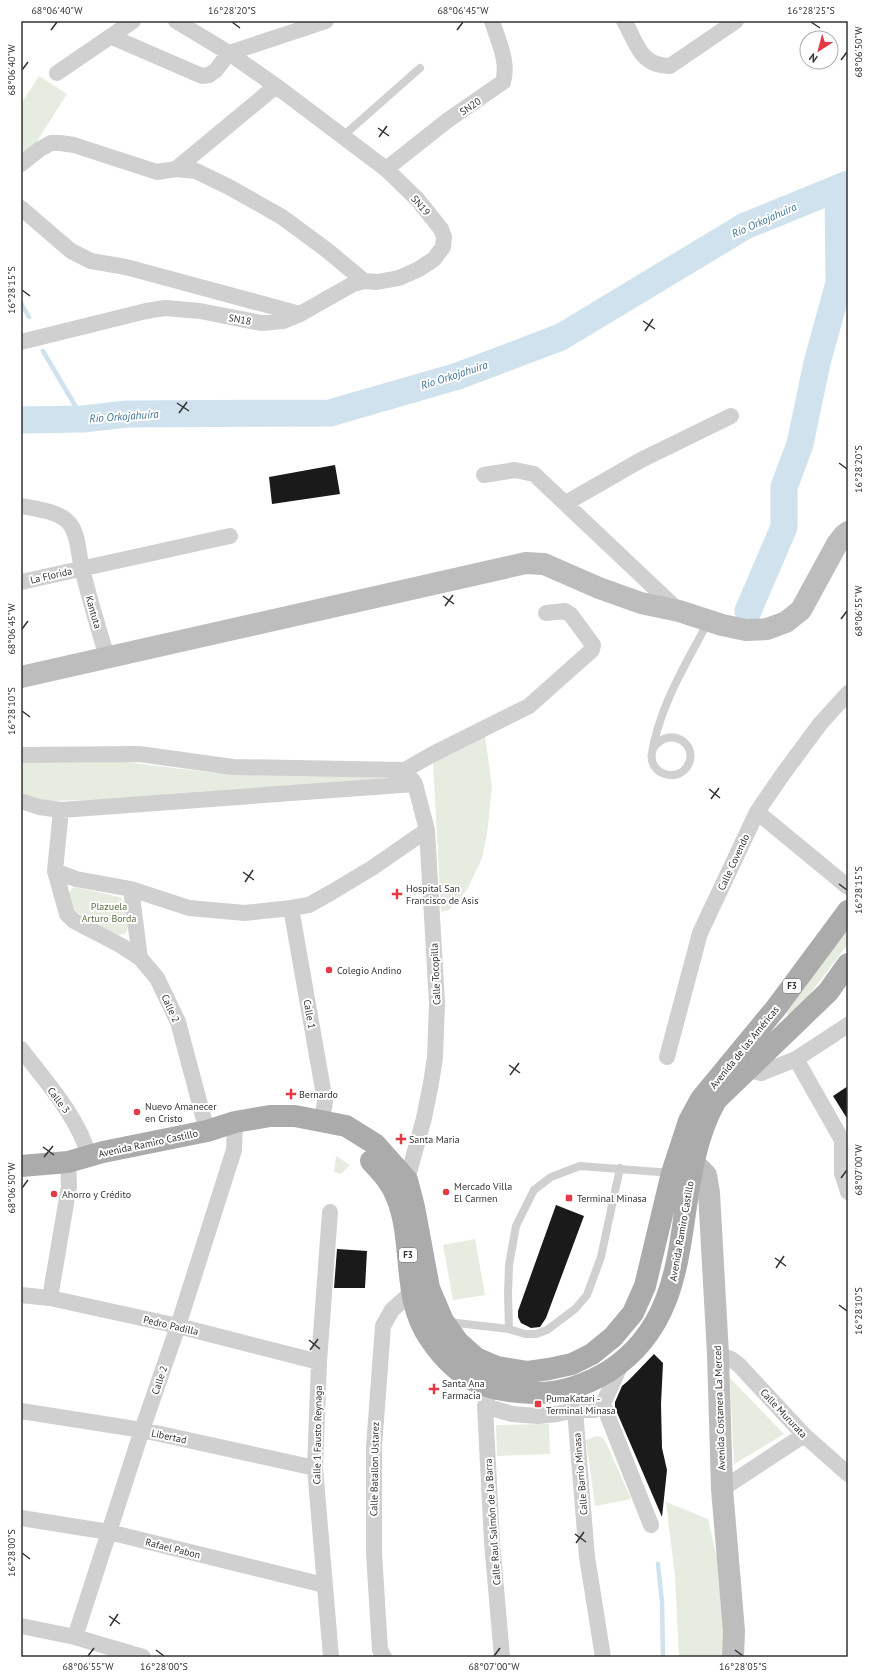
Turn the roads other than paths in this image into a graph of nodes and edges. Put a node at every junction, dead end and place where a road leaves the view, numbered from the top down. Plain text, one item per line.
1 (133, 21) edge
2 (176, 21) edge
3 (326, 21) edge
4 (492, 21) edge
5 (625, 21) edge
6 (736, 21) edge
7 (112, 37) junction
8 (229, 53) junction
9 (420, 68) dead end
10 (57, 73) dead end
11 (276, 86) junction
12 (343, 136) junction
13 (21, 164) edge
14 (386, 168) junction
15 (176, 169) junction
16 (21, 208) edge
17 (443, 247) joint
18 (364, 281) junction
19 (300, 314) junction
20 (21, 342) edge
21 (730, 416) dead end
22 (484, 475) dead end
23 (566, 503) junction
24 (21, 506) edge
25 (848, 532) edge
26 (230, 536) dead end
27 (82, 568) junction
28 (21, 582) edge
29 (679, 611) junction
30 (546, 613) dead end
31 (709, 621) junction
32 (107, 657) junction
33 (21, 677) edge
34 (848, 693) edge
35 (654, 747) junction
36 (21, 755) edge
37 (404, 770) junction
38 (415, 784) junction
39 (21, 802) edge
40 (61, 810) junction
41 (757, 812) junction
42 (427, 830) junction
43 (55, 871) junction
44 (848, 887) edge
45 (131, 890) junction
46 (291, 908) junction
47 (848, 911) edge
48 (140, 958) junction
49 (848, 964) edge
50 (848, 1025) edge
51 (21, 1049) edge
52 (667, 1057) dead end
53 (796, 1058) junction
54 (740, 1064) junction
55 (322, 1121) junction
56 (235, 1122) junction
57 (207, 1131) junction
58 (845, 1138) edge
59 (78, 1159) junction
60 (694, 1163) junction
61 (21, 1166) edge
62 (620, 1168) junction
63 (672, 1173) junction
64 (407, 1180) junction
65 (848, 1192) edge
66 (687, 1203) junction
67 (330, 1212) dead end
68 (420, 1290) junction
69 (21, 1295) edge
70 (50, 1298) junction
71 (178, 1326) junction
72 (434, 1326) junction
73 (510, 1329) junction
74 (718, 1354) junction
75 (319, 1362) junction
76 (622, 1362) junction
77 (497, 1367) junction
78 (487, 1397) junction
79 (602, 1404) junction
80 (575, 1410) junction
81 (21, 1411) edge
82 (142, 1430) junction
83 (804, 1435) junction
84 (315, 1468) junction
85 (848, 1474) edge
86 (722, 1489) junction
87 (21, 1518) edge
88 (651, 1525) dead end
89 (109, 1532) junction
90 (324, 1585) junction
91 (21, 1626) edge
92 (75, 1637) junction
93 (143, 1657) edge
94 (331, 1657) edge
95 (384, 1657) edge
96 (502, 1657) edge
97 (603, 1657) edge
98 (733, 1657) edge

1 - 7 street
2 - 8 street, SN19
3 - 8 street
4 - 14 street, SN20
5 - 6 street
7 - 8 street
7 - 10 street
8 - 11 street, SN19
9 - 12 lane
11 - 12 street, SN19
11 - 15 street
12 - 14 street, SN19
13 - 15 street
14 - 17 street, SN19
15 - 18 street
16 - 19 street
17 - 18 street, SN18
18 - 19 street, SN18
19 - 20 street, SN18
21 - 23 street
22 - 23 street
23 - 29 street
24 - 27 street, Kantuta
25 - 31 main road
26 - 27 street, La Florida
27 - 28 street, La Florida
27 - 32 street, Kantuta
29 - 31 main road
29 - 32 main road
30 - 37 street
31 - 35 lane
32 - 33 main road
34 - 41 street, Calle Covendo
35 - 35 lane
36 - 37 street
37 - 38 street, Calle Tocopilla
38 - 40 street
38 - 42 street, Calle Tocopilla
39 - 40 street
40 - 43 street
41 - 44 street
41 - 52 street, Calle Covendo
42 - 46 street
42 - 64 street, Calle Tocopilla
43 - 45 street
43 - 48 street, Calle 2
45 - 46 street
45 - 48 street
46 - 55 street, Calle 1
47 - 54 main road, Avenida de las Américas / F3
48 - 57 street, Calle 2
49 - 54 main road, Avenida de las Américas / F3
50 - 53 street
51 - 59 street, Calle 3
53 - 54 street
53 - 58 street
54 - 60 main road, Avenida de las Américas / F3
54 - 63 main road, Avenida de las Américas / F3
55 - 56 main road, Avenida Ramiro Castillo / F3
55 - 64 main road, Avenida Ramiro Castillo / F3
55 - 68 main road, Avenida Ramiro Castillo / F3
56 - 57 main road, Avenida Ramiro Castillo / F3
56 - 71 street, Calle 2
57 - 59 main road, Avenida Ramiro Castillo / F3
58 - 65 street
59 - 61 main road, Avenida Ramiro Castillo / F3
59 - 70 street, Calle 3
60 - 66 main road, Avenida Ramiro Castillo / F3
60 - 74 main road, Avenida Costanera La Merced
62 - 63 lane
62 - 73 lane
62 - 73 lane
63 - 66 main road
63 - 77 main road, Avenida Ramiro Castillo / F3
64 - 68 main road, Avenida Ramiro Castillo / F3
66 - 76 main road, Avenida Ramiro Castillo / F3
67 - 75 street, Calle 1 Fausto Reynaga
68 - 72 main road, Avenida Ramiro Castillo / F3
68 - 95 street, Calle Batallon Ustarez
69 - 70 street, Pedro Padilla
70 - 71 street, Pedro Padilla
71 - 75 street, Pedro Padilla
71 - 82 street, Calle 2
72 - 73 lane
72 - 77 main road, Avenida Ramiro Castillo / F3
72 - 78 main road, Avenida Ramiro Castillo / F3
74 - 83 street, Calle Mururata
74 - 86 main road, Avenida Costanera La Merced
75 - 84 street, Calle 1 Fausto Reynaga
76 - 78 main road, Avenida Ramiro Castillo / F3
76 - 79 street
77 - 78 street
78 - 80 street
78 - 96 street, Calle Raul Salmón de la Barra
79 - 80 street
79 - 88 street
80 - 97 street, Calle Barrio Minasa
81 - 82 street, Libertad
82 - 84 street, Libertad
82 - 89 street, Calle 2
83 - 85 street, Calle Mururata
83 - 86 street
84 - 90 street, Calle 1 Fausto Reynaga
86 - 98 main road, Avenida Costanera La Merced
87 - 89 street, Rafael Pabon
89 - 90 street, Rafael Pabon
89 - 92 street, Calle 2
90 - 94 street, Calle 1 Fausto Reynaga
91 - 92 street
92 - 93 street

